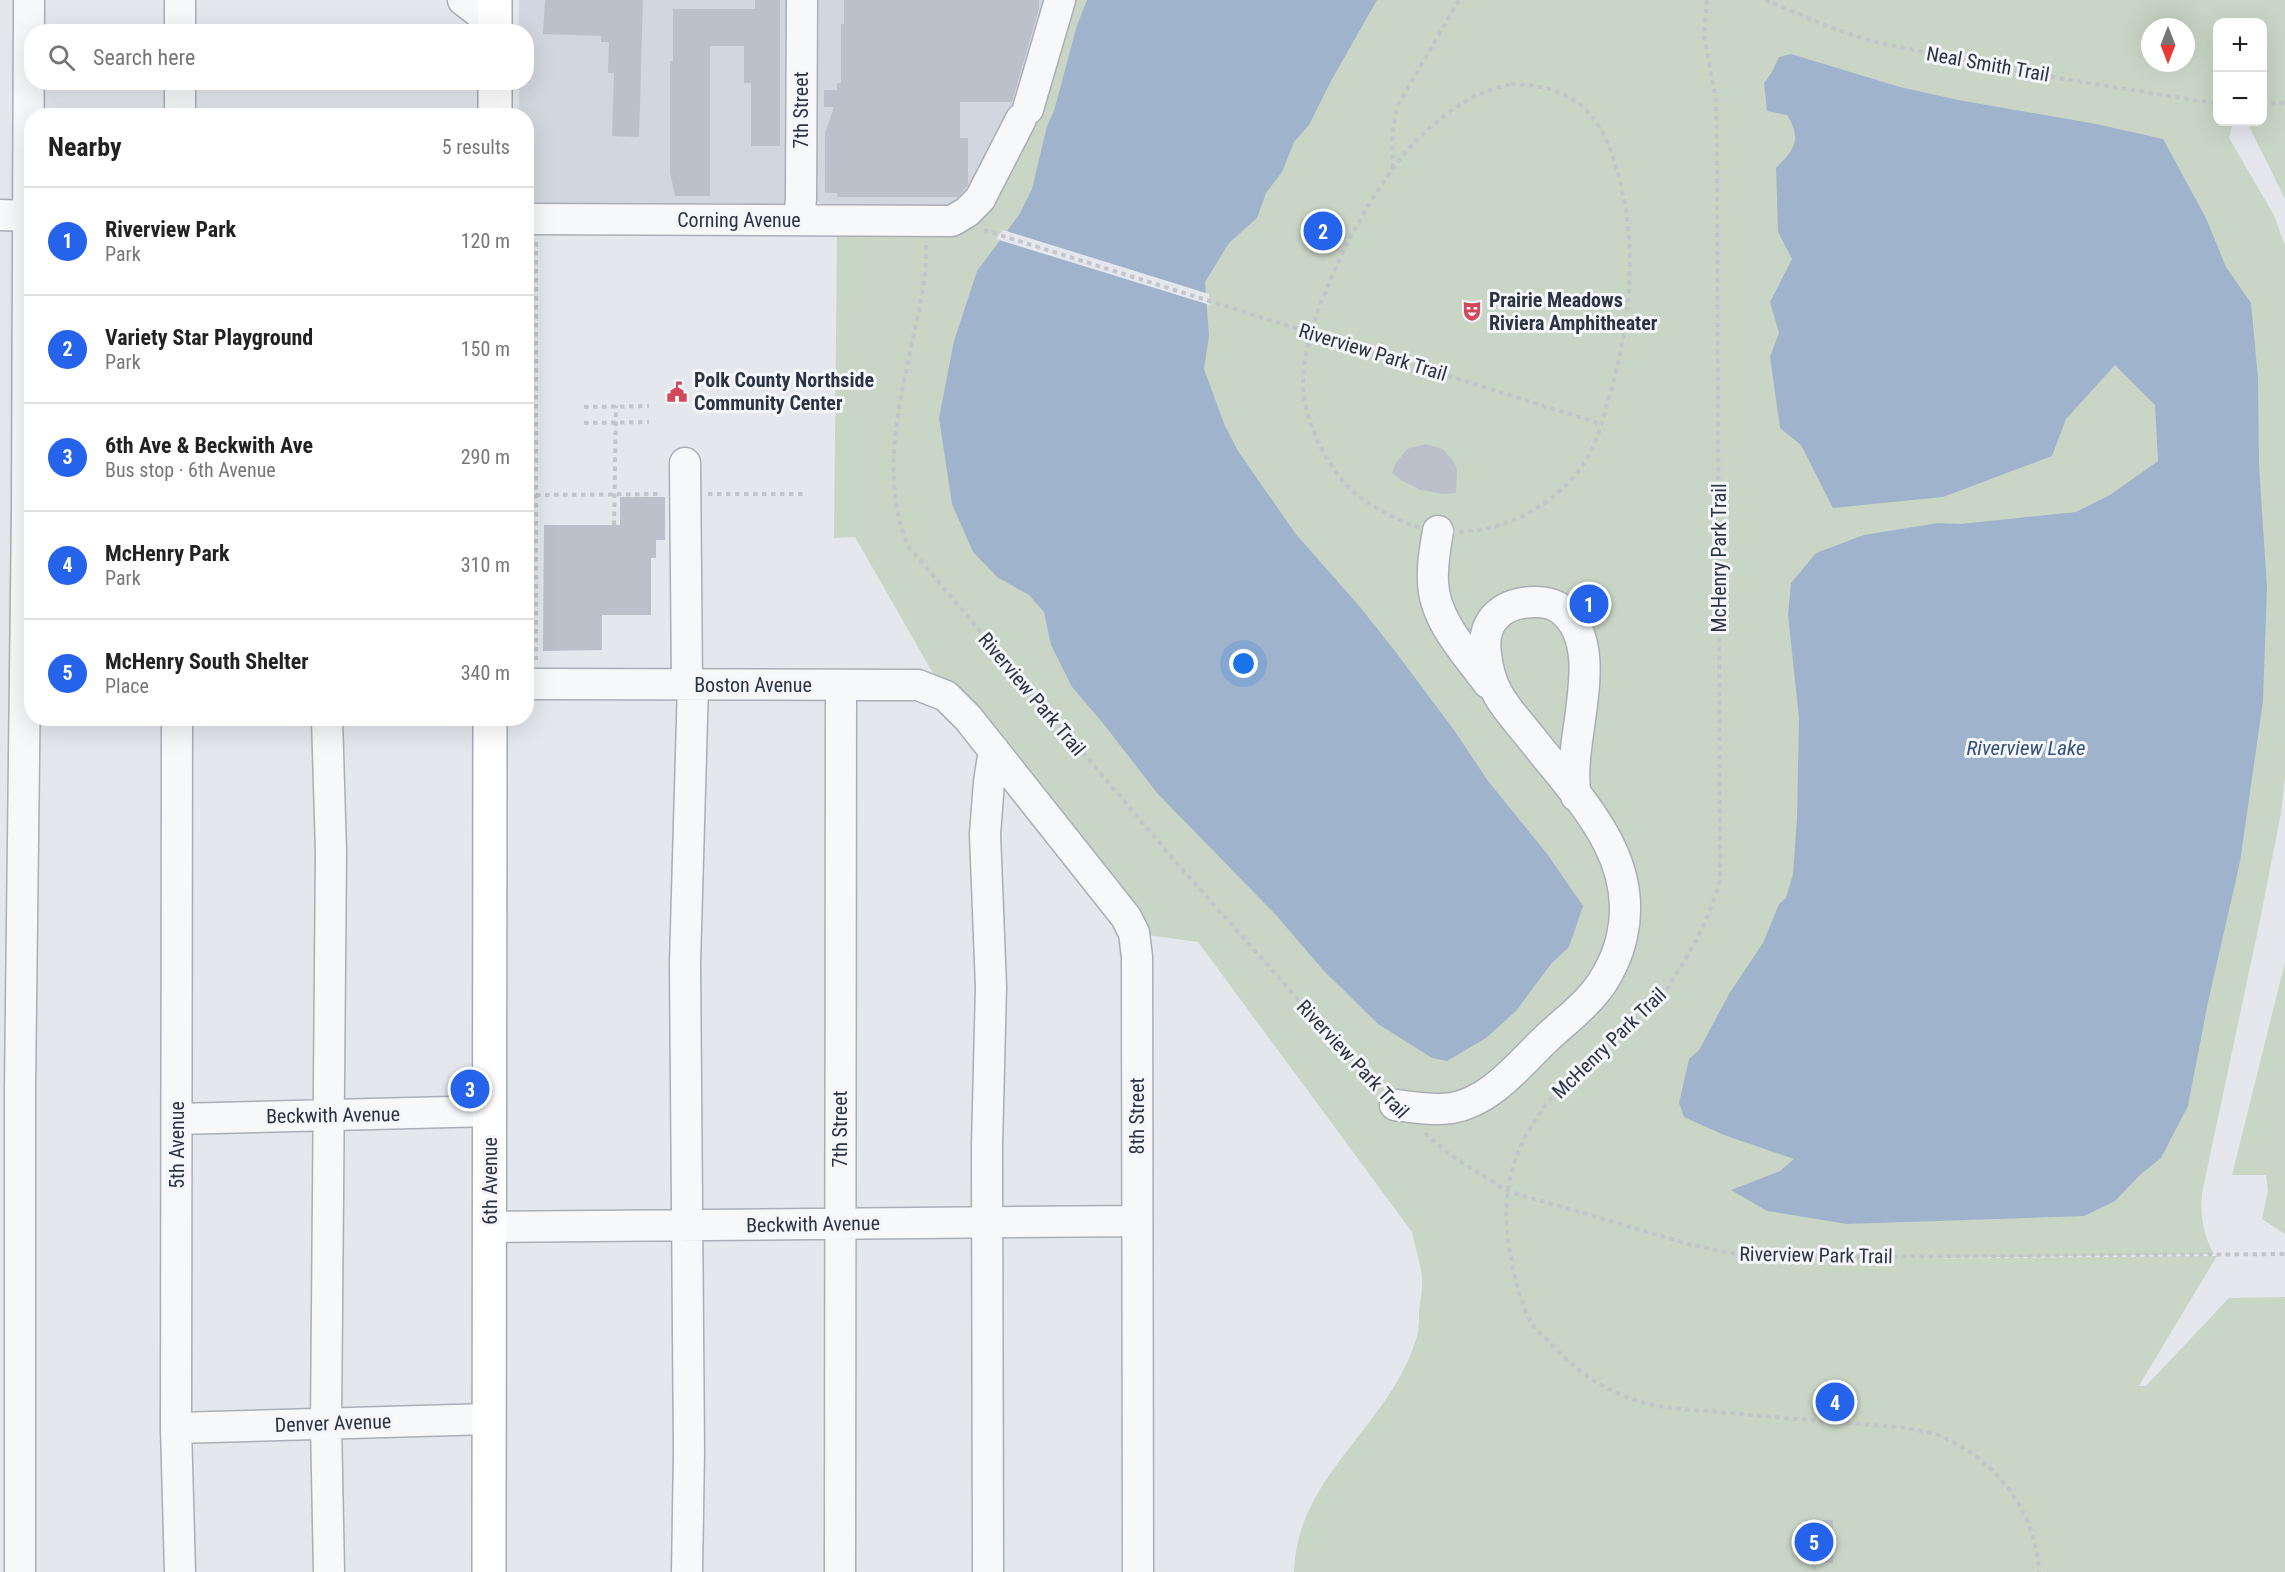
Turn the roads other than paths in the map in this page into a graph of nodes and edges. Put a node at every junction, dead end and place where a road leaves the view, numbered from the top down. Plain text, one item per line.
1 (29, 0) edge
2 (180, 0) edge
3 (464, 0) edge
4 (802, 0) edge
5 (1060, 0) edge
6 (495, 19) edge
7 (28, 24) edge
8 (180, 24) edge
9 (25, 90) edge
10 (180, 90) edge
11 (495, 90) edge
12 (24, 108) edge
13 (180, 108) edge
14 (495, 108) edge
15 (24, 120) edge
16 (20, 216) edge
17 (799, 219) junction
18 (534, 228) edge
19 (685, 463) dead end
20 (1438, 531) road end
21 (534, 674) edge
22 (690, 684) junction
23 (841, 685) junction
24 (1495, 693) junction
25 (19, 705) edge
26 (968, 718) joint
27 (177, 726) edge
28 (327, 726) edge
29 (490, 726) edge
30 (994, 750) junction
31 (1576, 796) junction
32 (1395, 1106) road end
33 (490, 1111) junction
34 (329, 1115) junction
35 (177, 1119) junction
36 (1137, 1221) junction
37 (987, 1222) junction
38 (840, 1224) junction
39 (687, 1225) junction
40 (490, 1227) junction
41 (490, 1419) junction
42 (326, 1423) junction
43 (176, 1428) junction
44 (20, 1572) edge
45 (180, 1572) edge
46 (329, 1572) edge
47 (489, 1572) edge
48 (687, 1572) edge
49 (840, 1572) edge
50 (988, 1572) edge
51 (1138, 1572) edge

1 - 7 street
2 - 8 street
3 - 6 street
4 - 17 street, 7th Street
5 - 17 street, Corning Avenue
9 - 12 street
10 - 13 street
11 - 14 main road
15 - 16 street
16 - 25 street
17 - 18 street, Corning Avenue
19 - 22 street
20 - 24 street
21 - 22 street, Boston Avenue
22 - 23 street, Boston Avenue
22 - 39 street
23 - 26 street, Boston Avenue
23 - 38 street, 7th Street
24 - 31 street
24 - 31 street
25 - 44 street
26 - 30 street, 8th Street
27 - 35 street, 5th Avenue
28 - 34 street
29 - 33 main road, 6th Avenue
30 - 36 street, 8th Street
30 - 37 street
31 - 32 street
33 - 34 street, Beckwith Avenue
33 - 40 main road, 6th Avenue
34 - 35 street, Beckwith Avenue
34 - 42 street
35 - 43 street, 5th Avenue
36 - 37 street, Beckwith Avenue
36 - 51 street, 8th Street
37 - 38 street, Beckwith Avenue
37 - 50 street
38 - 39 street, Beckwith Avenue
38 - 49 street, 7th Street
39 - 40 street, Beckwith Avenue
39 - 48 street
40 - 41 main road, 6th Avenue
41 - 42 street, Denver Avenue
41 - 47 main road, 6th Avenue
42 - 43 street, Denver Avenue
42 - 46 street
43 - 45 street, 5th Avenue

